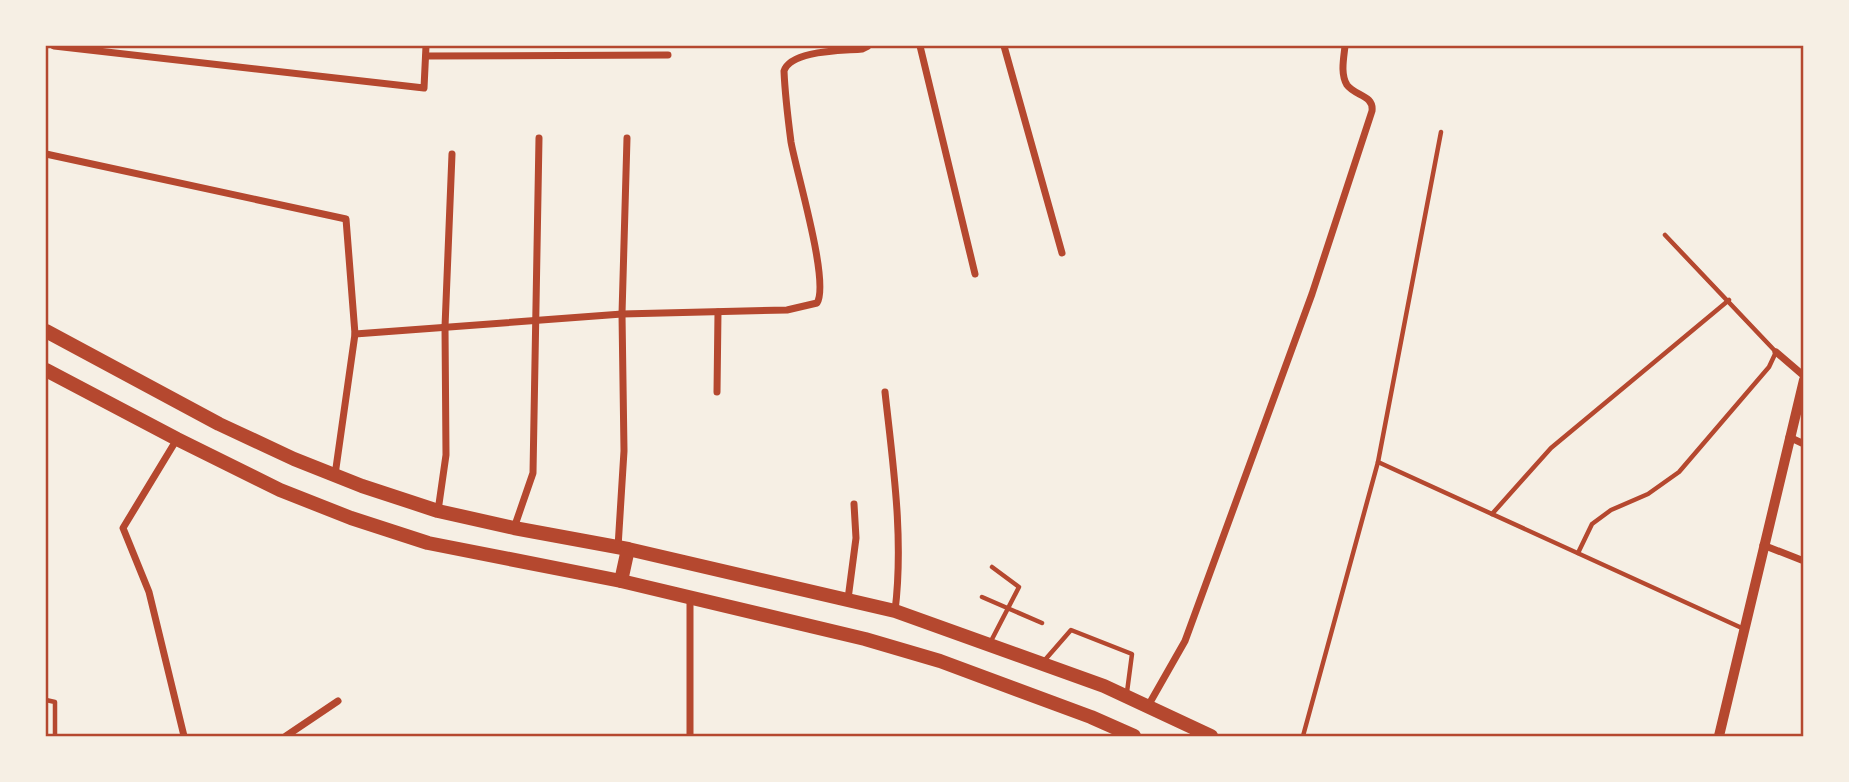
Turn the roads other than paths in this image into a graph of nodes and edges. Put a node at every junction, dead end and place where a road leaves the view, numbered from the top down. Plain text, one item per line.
1 (54, 46) edge
2 (426, 46) edge
3 (868, 46) edge
4 (920, 46) edge
5 (1004, 46) edge
6 (1345, 46) edge
7 (668, 55) dead end
8 (426, 56) junction
9 (1441, 132) dead end
10 (539, 138) dead end
11 (627, 138) dead end
12 (46, 154) edge
13 (452, 154) dead end
14 (1665, 235) dead end
15 (1062, 253) dead end
16 (975, 274) dead end
17 (1729, 300) junction
18 (718, 312) junction
19 (622, 314) junction
20 (535, 321) junction
21 (445, 327) junction
22 (46, 331) edge
23 (355, 334) junction
24 (1776, 352) junction
25 (46, 370) edge
26 (1804, 378) edge
27 (46, 382) edge
28 (72, 384) junction
29 (885, 391) dead end
30 (717, 392) dead end
31 (1789, 437) junction
32 (177, 439) junction
33 (1804, 444) edge
34 (1378, 462) junction
35 (335, 475) junction
36 (854, 504) dead end
37 (438, 511) junction
38 (1492, 514) junction
39 (514, 528) junction
40 (1763, 545) junction
41 (623, 548) junction
42 (1578, 553) junction
43 (1804, 561) edge
44 (992, 567) dead end
45 (621, 581) junction
46 (982, 597) dead end
47 (690, 599) junction
48 (848, 600) junction
49 (1008, 608) junction
50 (895, 611) junction
51 (1042, 623) dead end
52 (1744, 629) junction
53 (989, 644) junction
54 (1042, 663) junction
55 (1126, 696) junction
56 (46, 700) edge
57 (338, 701) dead end
58 (1148, 707) junction
59 (55, 737) edge
60 (184, 737) edge
61 (286, 737) edge
62 (690, 737) edge
63 (1134, 737) edge
64 (1212, 737) edge
65 (1303, 737) edge
66 (1720, 737) edge

1 - 8 street
2 - 8 street
3 - 18 street
4 - 16 street
5 - 15 street
6 - 58 street
7 - 8 street
9 - 34 lane
10 - 20 street
11 - 19 street
12 - 23 street
13 - 21 street
14 - 17 lane
17 - 24 lane
17 - 38 lane
18 - 19 street
18 - 30 street
19 - 20 street
19 - 41 street
20 - 21 street
20 - 39 street
21 - 23 street
21 - 37 street
22 - 35 main road
23 - 35 street
24 - 26 street
24 - 42 lane
25 - 28 main road
26 - 31 street
27 - 28 main road
28 - 32 main road
29 - 50 street
31 - 33 street
31 - 40 street
32 - 45 main road
32 - 60 street
34 - 38 lane
34 - 65 lane
35 - 37 main road
36 - 48 street
37 - 39 main road
38 - 42 lane
39 - 41 main road
40 - 43 street
40 - 52 street
41 - 45 main road
41 - 48 main road
42 - 52 lane
44 - 49 lane
45 - 47 main road
46 - 49 lane
47 - 62 street
47 - 63 main road
48 - 50 main road
49 - 51 lane
49 - 53 lane
50 - 53 main road
52 - 66 street
53 - 54 main road
54 - 55 main road
54 - 55 lane
55 - 58 main road
56 - 59 lane
57 - 61 street
58 - 64 main road

